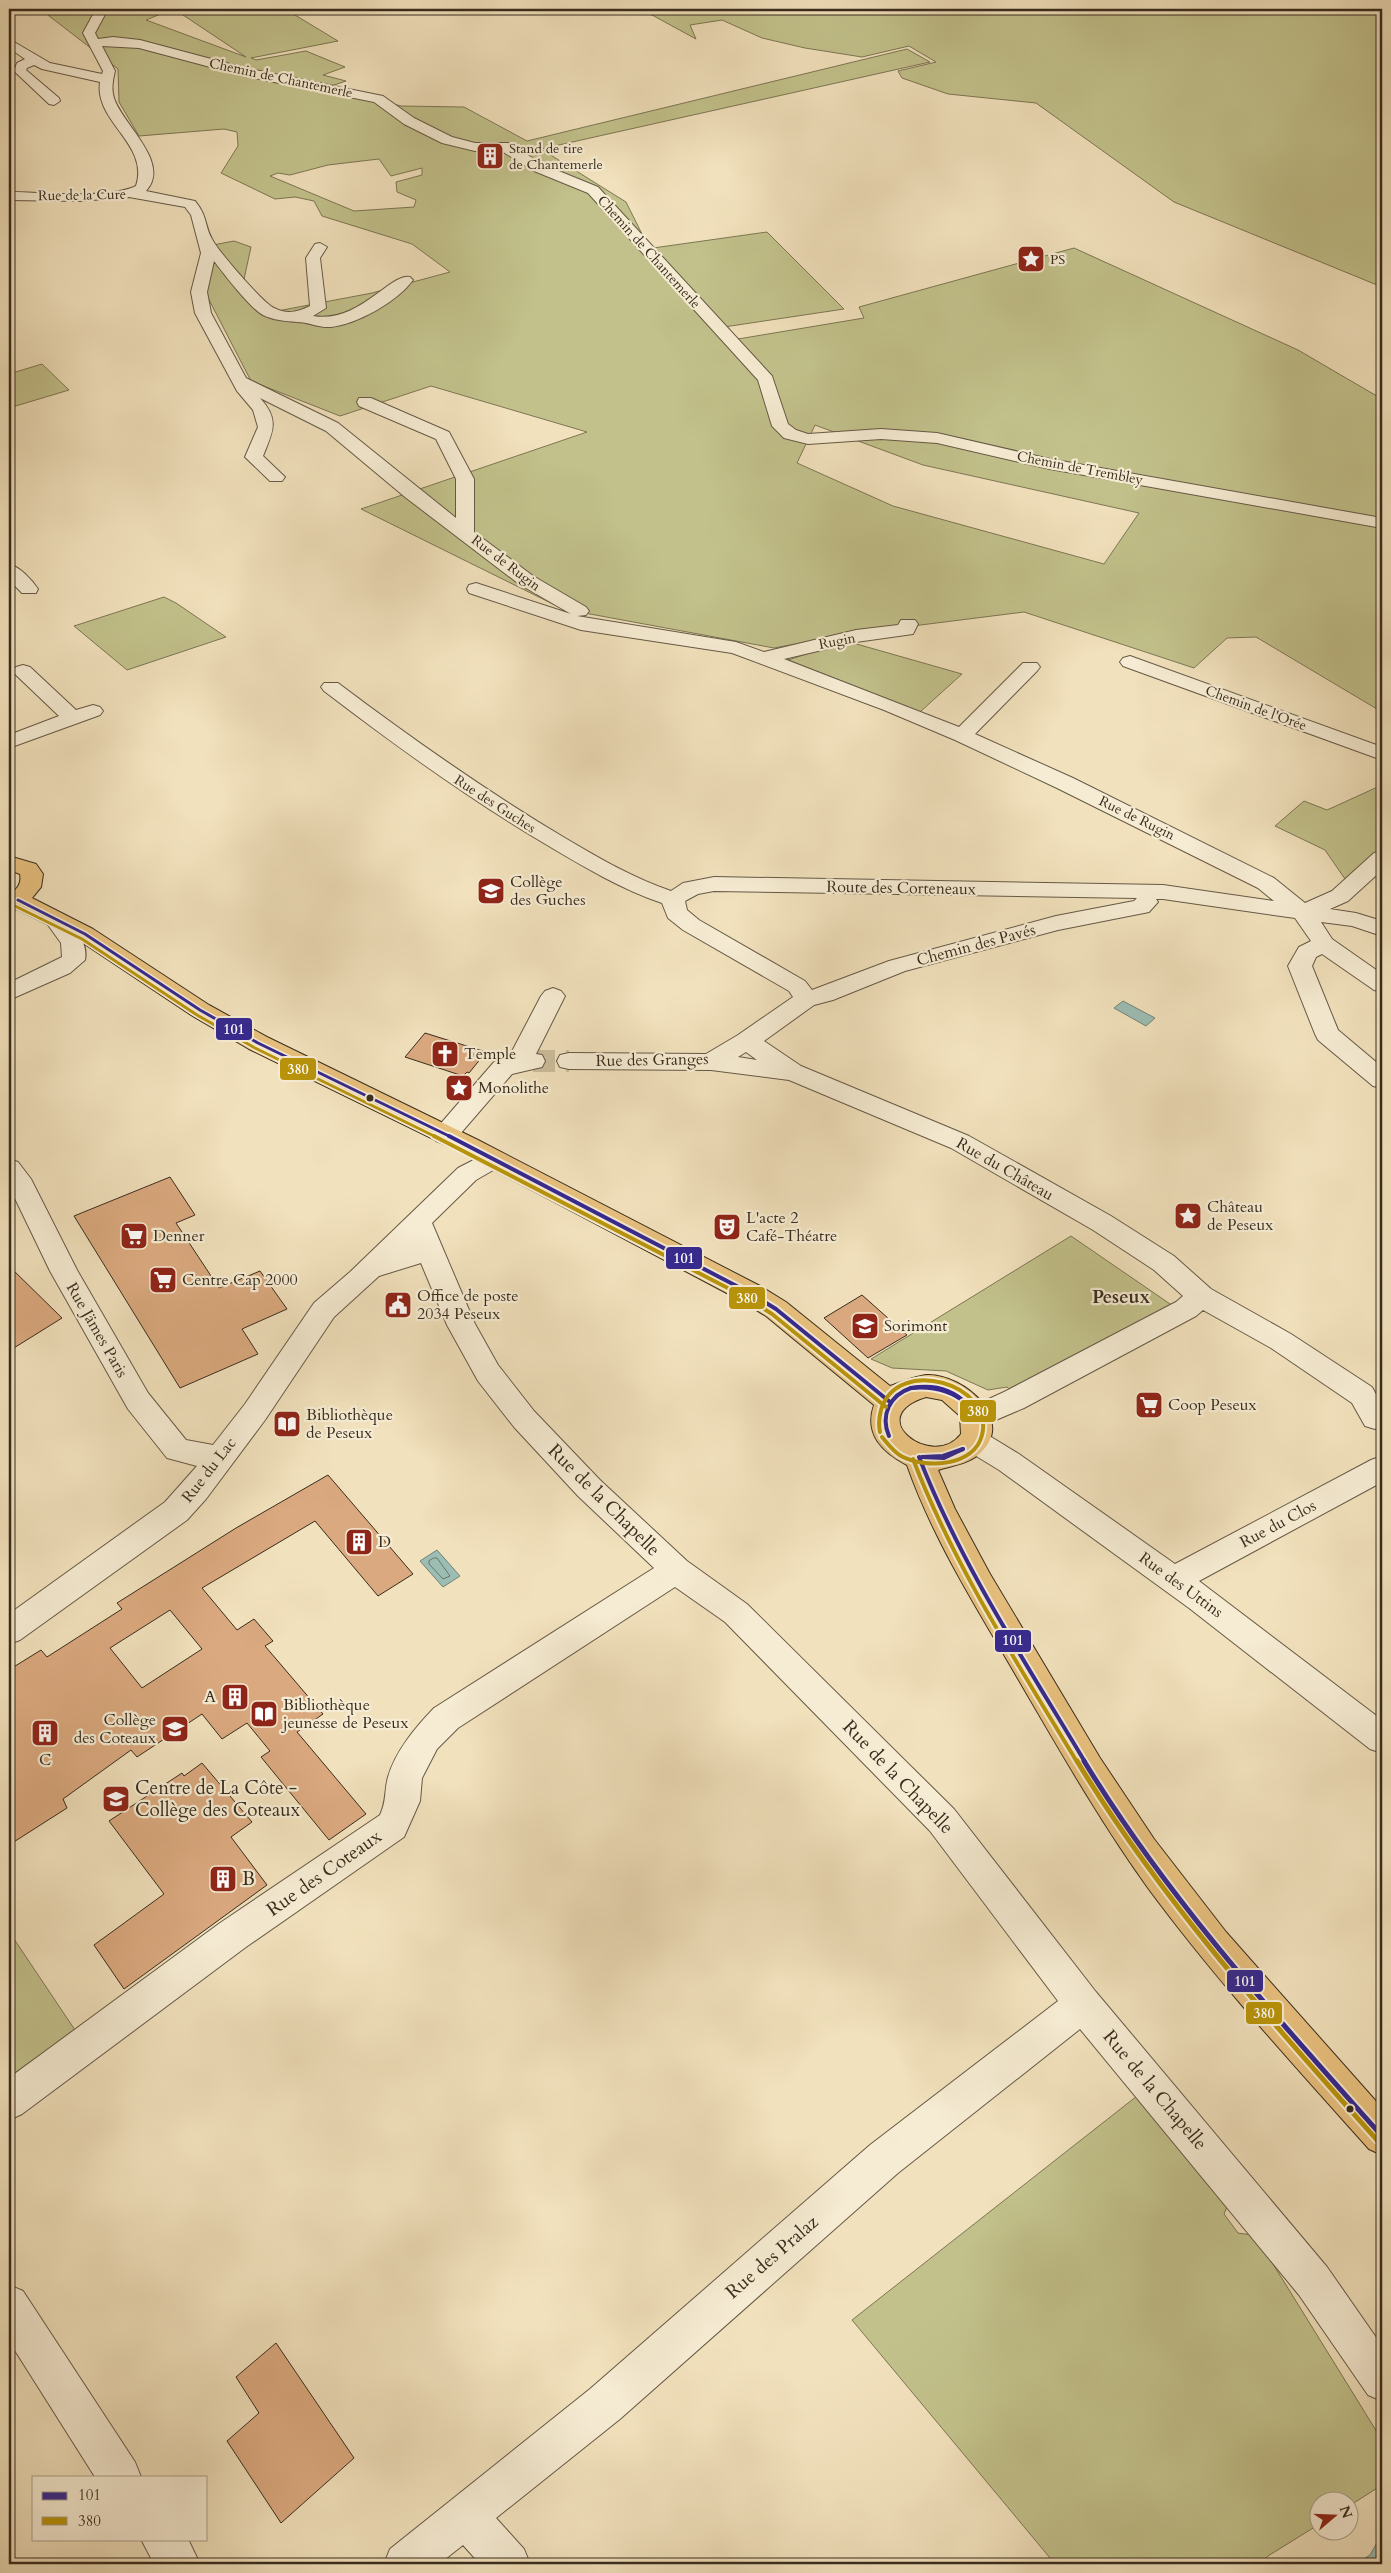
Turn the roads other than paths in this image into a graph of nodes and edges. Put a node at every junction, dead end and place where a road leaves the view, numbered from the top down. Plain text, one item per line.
1 (102, 9) edge
2 (9, 43) edge
3 (93, 43) junction
4 (34, 60) junction
5 (105, 79) junction
6 (54, 101) dead end
7 (133, 194) junction
8 (9, 196) edge
9 (206, 241) junction
10 (320, 247) dead end
11 (405, 280) dead end
12 (299, 317) junction
13 (240, 382) junction
14 (365, 402) dead end
15 (780, 426) joint
16 (276, 477) dead end
17 (1382, 523) edge
18 (465, 532) junction
19 (9, 570) edge
20 (28, 589) dead end
21 (476, 589) dead end
22 (908, 624) dead end
23 (635, 632) junction
24 (763, 658) junction
25 (1130, 662) dead end
26 (1030, 667) dead end
27 (23, 671) dead end
28 (331, 687) dead end
29 (93, 711) dead end
30 (73, 718) junction
31 (962, 736) junction
32 (9, 742) edge
33 (1382, 754) edge
34 (1382, 858) edge
35 (9, 863) edge
36 (673, 899) junction
37 (13, 902) edge
38 (1147, 902) dead end
39 (1303, 913) junction
40 (54, 918) junction
41 (1382, 929) edge
42 (1324, 944) junction
43 (1382, 985) edge
44 (9, 992) edge
45 (553, 996) dead end
46 (806, 999) junction
47 (747, 1041) junction
48 (569, 1061) tunnel mouth
49 (711, 1062) junction
50 (792, 1072) junction
51 (1382, 1080) edge
52 (446, 1135) junction
53 (493, 1159) junction
54 (9, 1168) edge
55 (418, 1221) junction
56 (429, 1250) junction
57 (371, 1269) junction
58 (1201, 1296) junction
59 (890, 1402) junction
60 (1375, 1418) dead end
61 (975, 1428) junction
62 (919, 1457) junction
63 (218, 1458) junction
64 (1382, 1468) edge
65 (676, 1570) junction
66 (1173, 1580) junction
67 (9, 1631) edge
68 (1382, 1739) edge
69 (1083, 2004) junction
70 (9, 2101) edge
71 (1382, 2136) edge
72 (9, 2305) edge
73 (1382, 2381) edge
74 (119, 2476) edge
75 (465, 2516) junction
76 (163, 2540) edge
77 (179, 2564) edge
78 (405, 2564) edge
79 (508, 2564) edge

1 - 3 street
2 - 4 street
3 - 5 street, Rue de la Cure
3 - 15 street, Chemin de Chantemerle
4 - 5 street
4 - 6 street
5 - 7 street, Rue de la Cure
7 - 8 street, Rue de la Cure
7 - 9 street
9 - 12 street
9 - 13 street
10 - 12 street
11 - 12 street
13 - 16 street
13 - 18 street
14 - 18 street, Rue de Rugin
15 - 17 street, Chemin de Trembley
18 - 23 street, Rue de Rugin
19 - 20 street
21 - 23 street, Rue de Rugin
22 - 24 street, Rugin
23 - 24 street, Rue de Rugin
24 - 31 street, Rue de Rugin
25 - 33 street, Chemin de l'Orée
26 - 31 street
27 - 30 street
28 - 36 street, Rue des Guches
29 - 30 street
30 - 32 street
31 - 39 street, Rue de Rugin
34 - 39 street
35 - 37 main road
36 - 39 street, Route des Corteneaux
36 - 46 street
37 - 40 main road
38 - 46 street, Chemin des Pavés
39 - 41 street, Route des Corteneaux
39 - 42 street
40 - 44 street
40 - 52 main road
42 - 43 street
42 - 51 street
45 - 52 street
46 - 47 street, Rue des Granges
47 - 49 street, Rue des Granges
47 - 50 street, Rue du Château
48 - 49 street, Rue des Granges
49 - 50 street, Rue du Château
50 - 58 street, Rue du Château
52 - 53 main road
53 - 55 street
53 - 59 main road
54 - 63 street, Rue Jämes Paris
55 - 56 street, Rue de la Chapelle
55 - 57 street, Rue du Lac
56 - 57 street
56 - 65 street, Rue de la Chapelle
57 - 63 street, Rue du Lac
58 - 60 street, Rue du Château
58 - 61 street
59 - 61 main road
59 - 62 main road
61 - 62 main road
61 - 66 street, Rue des Uttins
62 - 71 main road
63 - 67 street, Rue du Lac
64 - 66 street, Rue du Clos
65 - 69 street, Rue de la Chapelle
65 - 70 street, Rue des Coteaux
66 - 68 street, Rue des Uttins
69 - 73 street, Rue de la Chapelle
69 - 75 street, Rue des Pralaz
72 - 74 street
75 - 78 street, Rue des Pralaz
75 - 79 street
76 - 77 street

